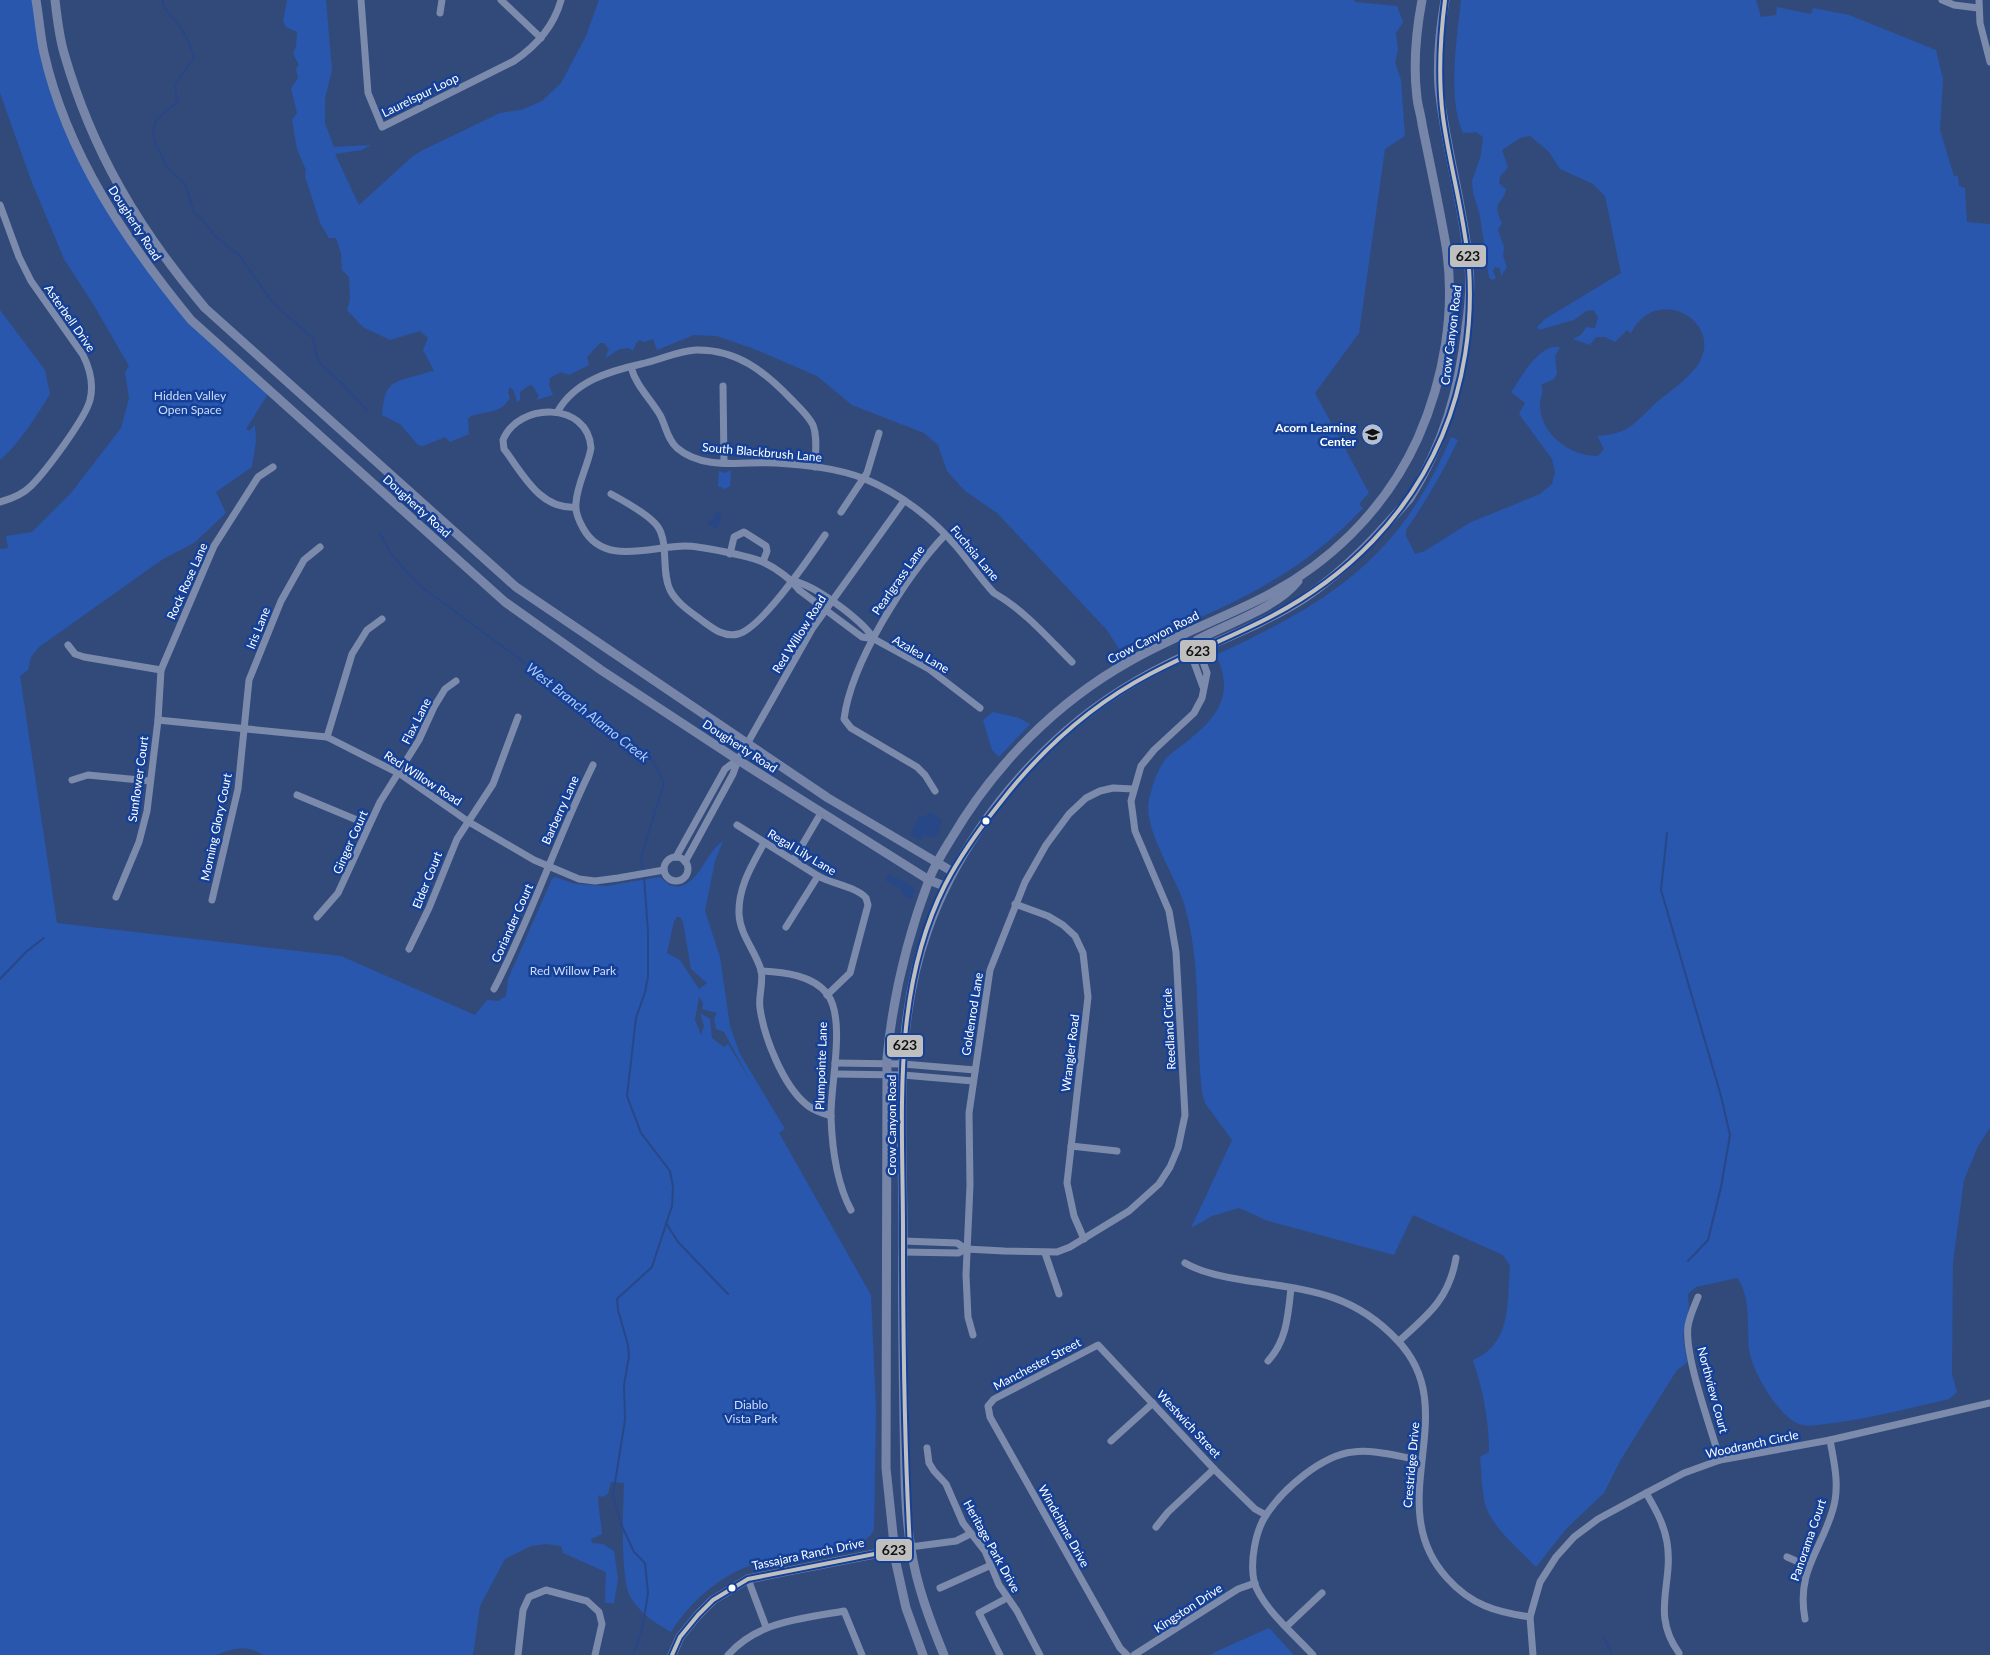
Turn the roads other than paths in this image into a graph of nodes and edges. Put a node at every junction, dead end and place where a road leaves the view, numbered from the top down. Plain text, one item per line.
1 (36, 0) edge
2 (55, 0) edge
3 (362, 0) edge
4 (442, 0) edge
5 (501, 0) edge
6 (561, 0) edge
7 (1422, 0) edge
8 (1444, 0) edge
9 (1942, 0) edge
10 (1979, 4) edge
11 (440, 13) dead end
12 (541, 38) junction
13 (1990, 62) edge
14 (0, 205) edge
15 (631, 366) junction
16 (723, 386) dead end
17 (558, 411) junction
18 (880, 433) dead end
19 (724, 463) junction
20 (273, 467) dead end
21 (815, 467) junction
22 (864, 478) junction
23 (611, 494) dead end
24 (904, 501) junction
25 (0, 502) edge
26 (576, 507) junction
27 (841, 512) dead end
28 (825, 534) dead end
29 (944, 535) junction
30 (320, 547) dead end
31 (663, 548) junction
32 (730, 554) junction
33 (763, 562) junction
34 (1303, 574) junction
35 (793, 581) junction
36 (832, 602) junction
37 (826, 611) junction
38 (382, 619) dead end
39 (874, 640) junction
40 (68, 645) dead end
41 (1195, 652) junction
42 (1072, 662) dead end
43 (161, 670) junction
44 (456, 681) dead end
45 (980, 708) dead end
46 (518, 717) dead end
47 (158, 720) junction
48 (243, 730) junction
49 (327, 737) junction
50 (747, 744) junction
51 (738, 760) junction
52 (593, 765) dead end
53 (400, 774) junction
54 (72, 780) dead end
55 (150, 781) junction
56 (1132, 789) junction
57 (935, 791) dead end
58 (298, 795) dead end
59 (821, 814) junction
60 (469, 822) junction
61 (737, 825) dead end
62 (369, 826) junction
63 (764, 843) junction
64 (676, 857) junction
65 (794, 859) junction
66 (686, 862) junction
67 (938, 863) junction
68 (549, 865) junction
69 (660, 871) junction
70 (953, 872) junction
71 (818, 876) junction
72 (929, 880) junction
73 (944, 886) junction
74 (116, 897) dead end
75 (212, 900) dead end
76 (1016, 904) junction
77 (317, 916) dead end
78 (786, 927) dead end
79 (409, 949) dead end
80 (761, 971) junction
81 (494, 989) dead end
82 (827, 995) junction
83 (835, 1063) junction
84 (887, 1064) junction
85 (903, 1064) junction
86 (975, 1070) junction
87 (835, 1074) junction
88 (887, 1075) junction
89 (903, 1075) junction
90 (974, 1081) junction
91 (831, 1116) junction
92 (1071, 1146) junction
93 (1117, 1151) dead end
94 (851, 1210) dead end
95 (1084, 1239) junction
96 (903, 1241) junction
97 (966, 1249) junction
98 (903, 1252) junction
99 (1045, 1253) junction
100 (1456, 1258) dead end
101 (1185, 1263) dead end
102 (1292, 1288) junction
103 (1059, 1294) dead end
104 (1698, 1297) dead end
105 (973, 1335) dead end
106 (1399, 1341) junction
107 (1098, 1345) joint
108 (1268, 1361) dead end
109 (1153, 1402) junction
110 (1990, 1403) edge
111 (988, 1406) joint
112 (1830, 1440) junction
113 (1110, 1441) dead end
114 (927, 1448) dead end
115 (1421, 1460) junction
116 (1720, 1460) junction
117 (1214, 1469) junction
118 (1646, 1492) junction
119 (1266, 1515) junction
120 (1156, 1527) dead end
121 (970, 1534) junction
122 (910, 1547) junction
123 (893, 1550) junction
124 (1787, 1557) dead end
125 (989, 1566) junction
126 (1808, 1566) junction
127 (748, 1580) junction
128 (1255, 1583) junction
129 (940, 1588) dead end
130 (1322, 1593) dead end
131 (1007, 1598) junction
132 (1530, 1617) junction
133 (1805, 1619) dead end
134 (1287, 1626) junction
135 (766, 1627) junction
136 (1679, 1653) dead end
137 (518, 1655) edge
138 (595, 1655) edge
139 (672, 1655) edge
140 (728, 1655) edge
141 (862, 1655) edge
142 (923, 1655) edge
143 (944, 1655) edge
144 (1000, 1655) edge
145 (1040, 1655) edge
146 (1127, 1655) edge
147 (1134, 1655) edge
148 (1313, 1655) edge
149 (1533, 1655) edge

1 - 51 main road, Dougherty Road
2 - 50 main road, Dougherty Road
3 - 12 street, Laurelspur Loop
4 - 11 street
5 - 12 street
6 - 12 street, Laurelspur Loop
7 - 34 main road, Crow Canyon Road
8 - 41 main road, Crow Canyon Road
9 - 10 street
10 - 13 street
14 - 25 street, Asterbell Drive
15 - 17 street
15 - 19 street, South Blackbrush Lane
15 - 21 street
16 - 19 street
17 - 26 street
17 - 26 street
18 - 22 street
19 - 21 street, South Blackbrush Lane
20 - 43 street, Rock Rose Lane
21 - 22 street, South Blackbrush Lane
22 - 24 street, South Blackbrush Lane
22 - 27 street
23 - 31 street
24 - 29 street, Fuchsia Lane
24 - 36 street, Red Willow Road
26 - 31 street
28 - 35 street
29 - 39 street, Pearlgrass Lane
29 - 42 street, Fuchsia Lane
30 - 48 street, Iris Lane
31 - 32 street
31 - 35 street
32 - 33 street
32 - 33 street
33 - 35 street
34 - 41 main road
34 - 67 main road, Crow Canyon Road
35 - 36 street, Azalea Lane
35 - 37 street, Azalea Lane
36 - 37 street, Red Willow Road
36 - 39 street, Azalea Lane
37 - 39 street, Azalea Lane
37 - 50 street, Red Willow Road
38 - 49 street
39 - 45 street, Azalea Lane
39 - 57 street, Pearlgrass Lane
40 - 43 street
41 - 56 street, Reedland Circle
41 - 70 main road, Crow Canyon Road
43 - 47 street, Rock Rose Lane
44 - 53 street, Flax Lane
46 - 60 street, Elder Court
47 - 48 street, Red Willow Road
47 - 55 street, Sunflower Court
48 - 49 street, Red Willow Road
48 - 75 street, Morning Glory Court
49 - 53 street, Red Willow Road
50 - 51 street, Red Willow Road
50 - 67 main road, Dougherty Road
51 - 59 main road, Dougherty Road
51 - 64 street, Red Willow Road
51 - 66 street, Red Willow Road
52 - 68 street, Barberry Lane
53 - 60 street, Red Willow Road
53 - 62 street, Ginger Court
54 - 55 street
55 - 74 street, Sunflower Court
56 - 76 street, Goldenrod Lane
56 - 95 street, Reedland Circle
58 - 62 street
59 - 65 street
59 - 72 main road, Dougherty Road
60 - 68 street, Red Willow Road
60 - 79 street, Elder Court
61 - 63 street, Regal Lily Lane
62 - 77 street, Ginger Court
63 - 65 street, Regal Lily Lane
63 - 80 street
64 - 66 street
64 - 69 street
65 - 71 street, Regal Lily Lane
66 - 69 street
67 - 70 main road, Dougherty Road
67 - 72 main road, Crow Canyon Road
68 - 69 street, Red Willow Road
68 - 81 street, Coriander Court
70 - 73 main road, Crow Canyon Road
71 - 78 street
71 - 82 street, Regal Lily Lane
72 - 73 main road, Dougherty Road
72 - 84 main road, Crow Canyon Road
73 - 85 main road, Crow Canyon Road
76 - 86 street, Goldenrod Lane
76 - 92 street, Wrangler Road
80 - 82 street
80 - 91 street
82 - 83 street, Plumpointe Lane
83 - 84 street
83 - 87 street, Plumpointe Lane
84 - 85 street
84 - 88 main road, Crow Canyon Road
85 - 86 street
85 - 89 main road, Crow Canyon Road
86 - 90 street, Goldenrod Lane
87 - 88 street
87 - 91 street, Plumpointe Lane
88 - 89 street
88 - 123 main road, Crow Canyon Road
89 - 90 street
89 - 96 main road, Crow Canyon Road
90 - 97 street, Goldenrod Lane
91 - 94 street, Plumpointe Lane
92 - 93 street
92 - 95 street, Wrangler Road
95 - 99 street, Reedland Circle
96 - 97 street, Reedland Circle
96 - 98 main road, Crow Canyon Road
97 - 98 street, Reedland Circle
97 - 99 street, Reedland Circle
97 - 105 street, Goldenrod Lane
98 - 122 main road, Crow Canyon Road
99 - 103 street
100 - 106 street
101 - 102 street, Crestridge Drive
102 - 106 street, Crestridge Drive
102 - 108 street
104 - 116 street, Northview Court
106 - 115 street, Crestridge Drive
107 - 109 street, Westwich Street
107 - 111 street, Manchester Street
109 - 113 street
109 - 117 street, Westwich Street
110 - 112 street, Woodranch Circle
111 - 146 street, Windchime Drive
112 - 116 street, Woodranch Circle
112 - 126 street, Panorama Court
114 - 121 street, Heritage Park Drive
115 - 119 street
115 - 132 street, Crestridge Drive
116 - 118 street, Woodranch Circle
117 - 119 street, Westwich Street
117 - 120 street
118 - 132 street, Woodranch Circle
118 - 136 street
119 - 128 street
121 - 122 street
121 - 125 street, Heritage Park Drive
122 - 123 main road, Tassajara Ranch Drive
122 - 143 main road, Crow Canyon Road
123 - 127 main road, Tassajara Ranch Drive
123 - 142 main road, Crow Canyon Road
124 - 126 street
125 - 129 street
125 - 131 street, Heritage Park Drive
126 - 133 street, Panorama Court
127 - 135 street
127 - 139 main road, Tassajara Ranch Drive
128 - 134 street
128 - 147 street, Kingston Drive
130 - 134 street
131 - 144 street
131 - 145 street, Heritage Park Drive
132 - 149 street, Woodranch Circle
134 - 148 street
135 - 140 street
135 - 141 street
137 - 138 street

